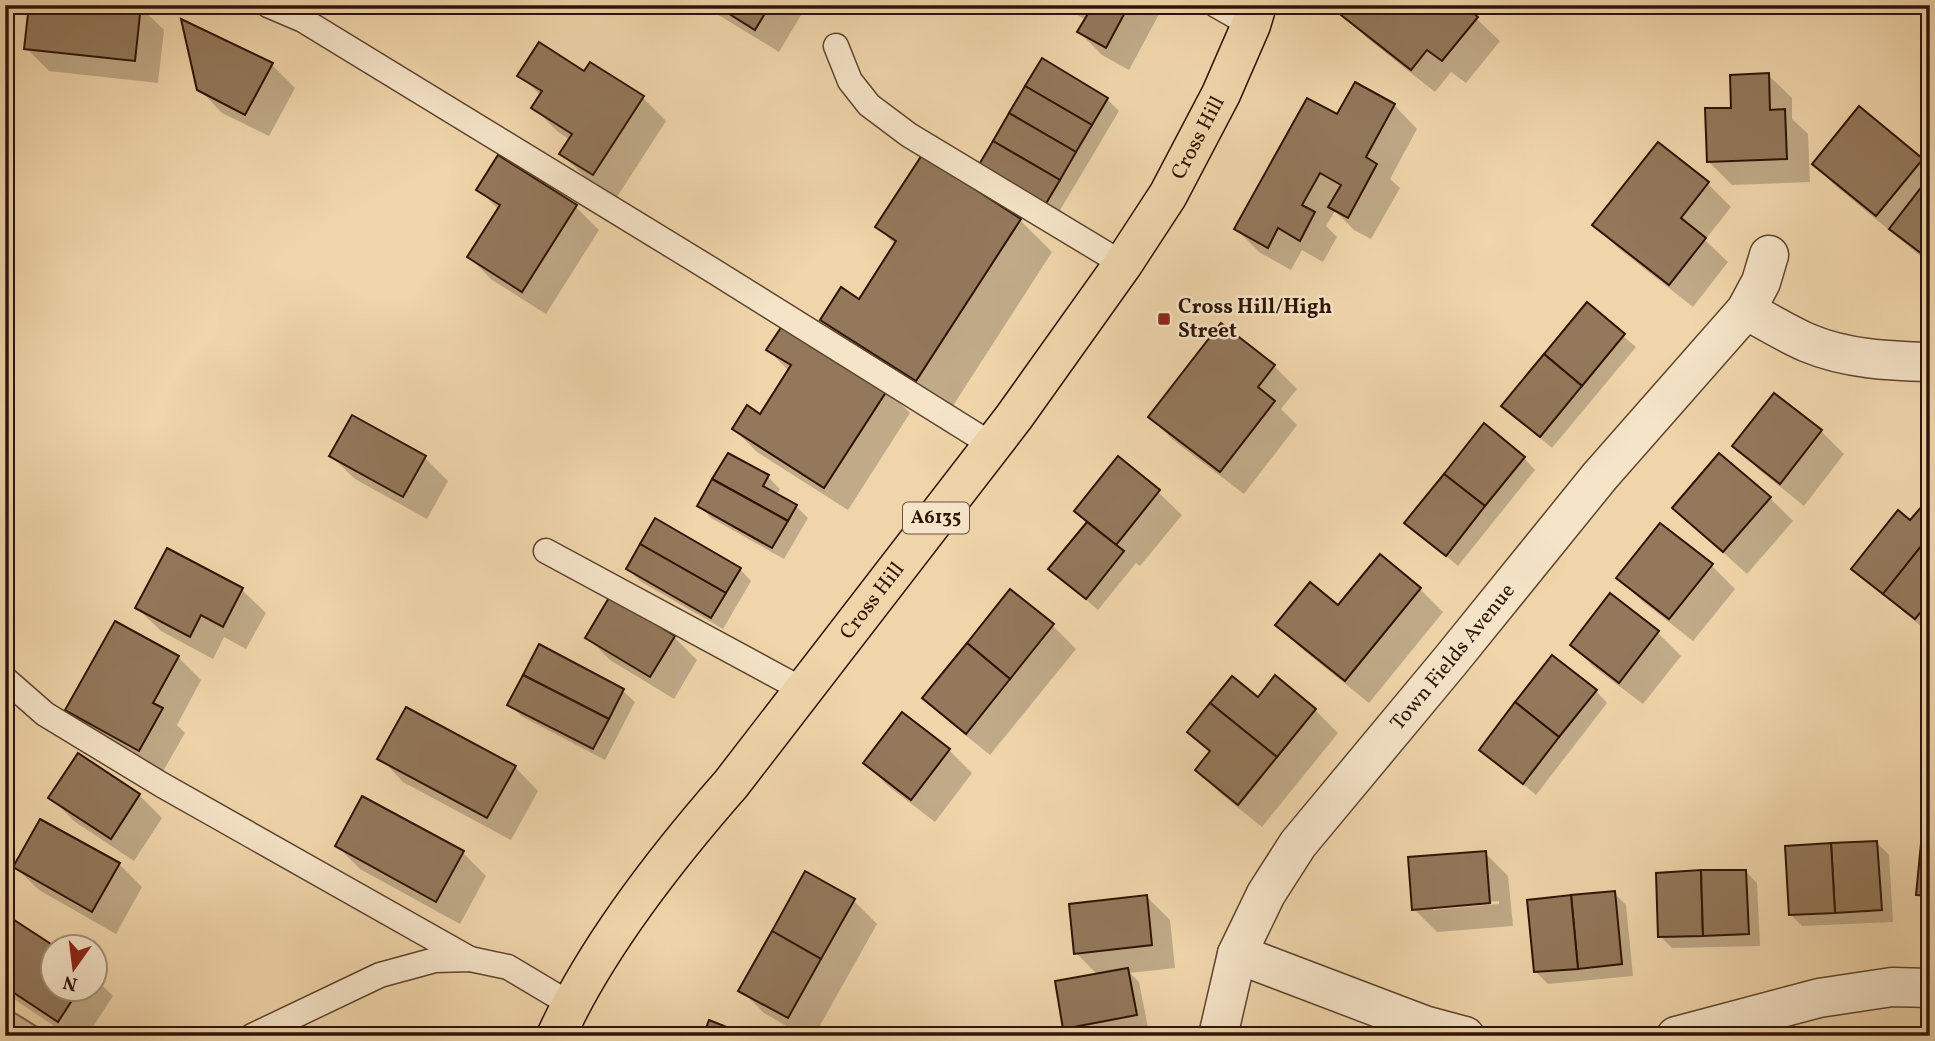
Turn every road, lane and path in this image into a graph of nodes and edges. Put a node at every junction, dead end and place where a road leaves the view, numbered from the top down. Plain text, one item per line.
1 (268, 5) edge
2 (1216, 5) edge
3 (1254, 15) edge
4 (836, 46) dead end
5 (1769, 256) dead end
6 (1123, 264) junction
7 (1746, 310) junction
8 (1930, 362) edge
9 (992, 446) junction
10 (546, 551) dead end
11 (5, 679) edge
12 (803, 690) junction
13 (1237, 954) junction
14 (470, 959) junction
15 (1930, 988) edge
16 (563, 1020) edge
17 (252, 1036) edge
18 (1218, 1036) edge
19 (1465, 1036) edge
20 (1676, 1036) edge

1 - 9 lane
2 - 3 lane
3 - 6 main road, Cross Hill / A6135
4 - 6 lane
5 - 7 street, Town Fields Avenue
6 - 9 main road, Cross Hill / A6135
7 - 8 street
7 - 13 street, Town Fields Avenue
9 - 12 main road, Cross Hill / A6135
10 - 12 lane
11 - 14 lane
12 - 16 main road, Cross Hill / A6135
13 - 18 street, Town Fields Avenue
13 - 19 street
14 - 16 lane
14 - 17 lane
15 - 20 street

